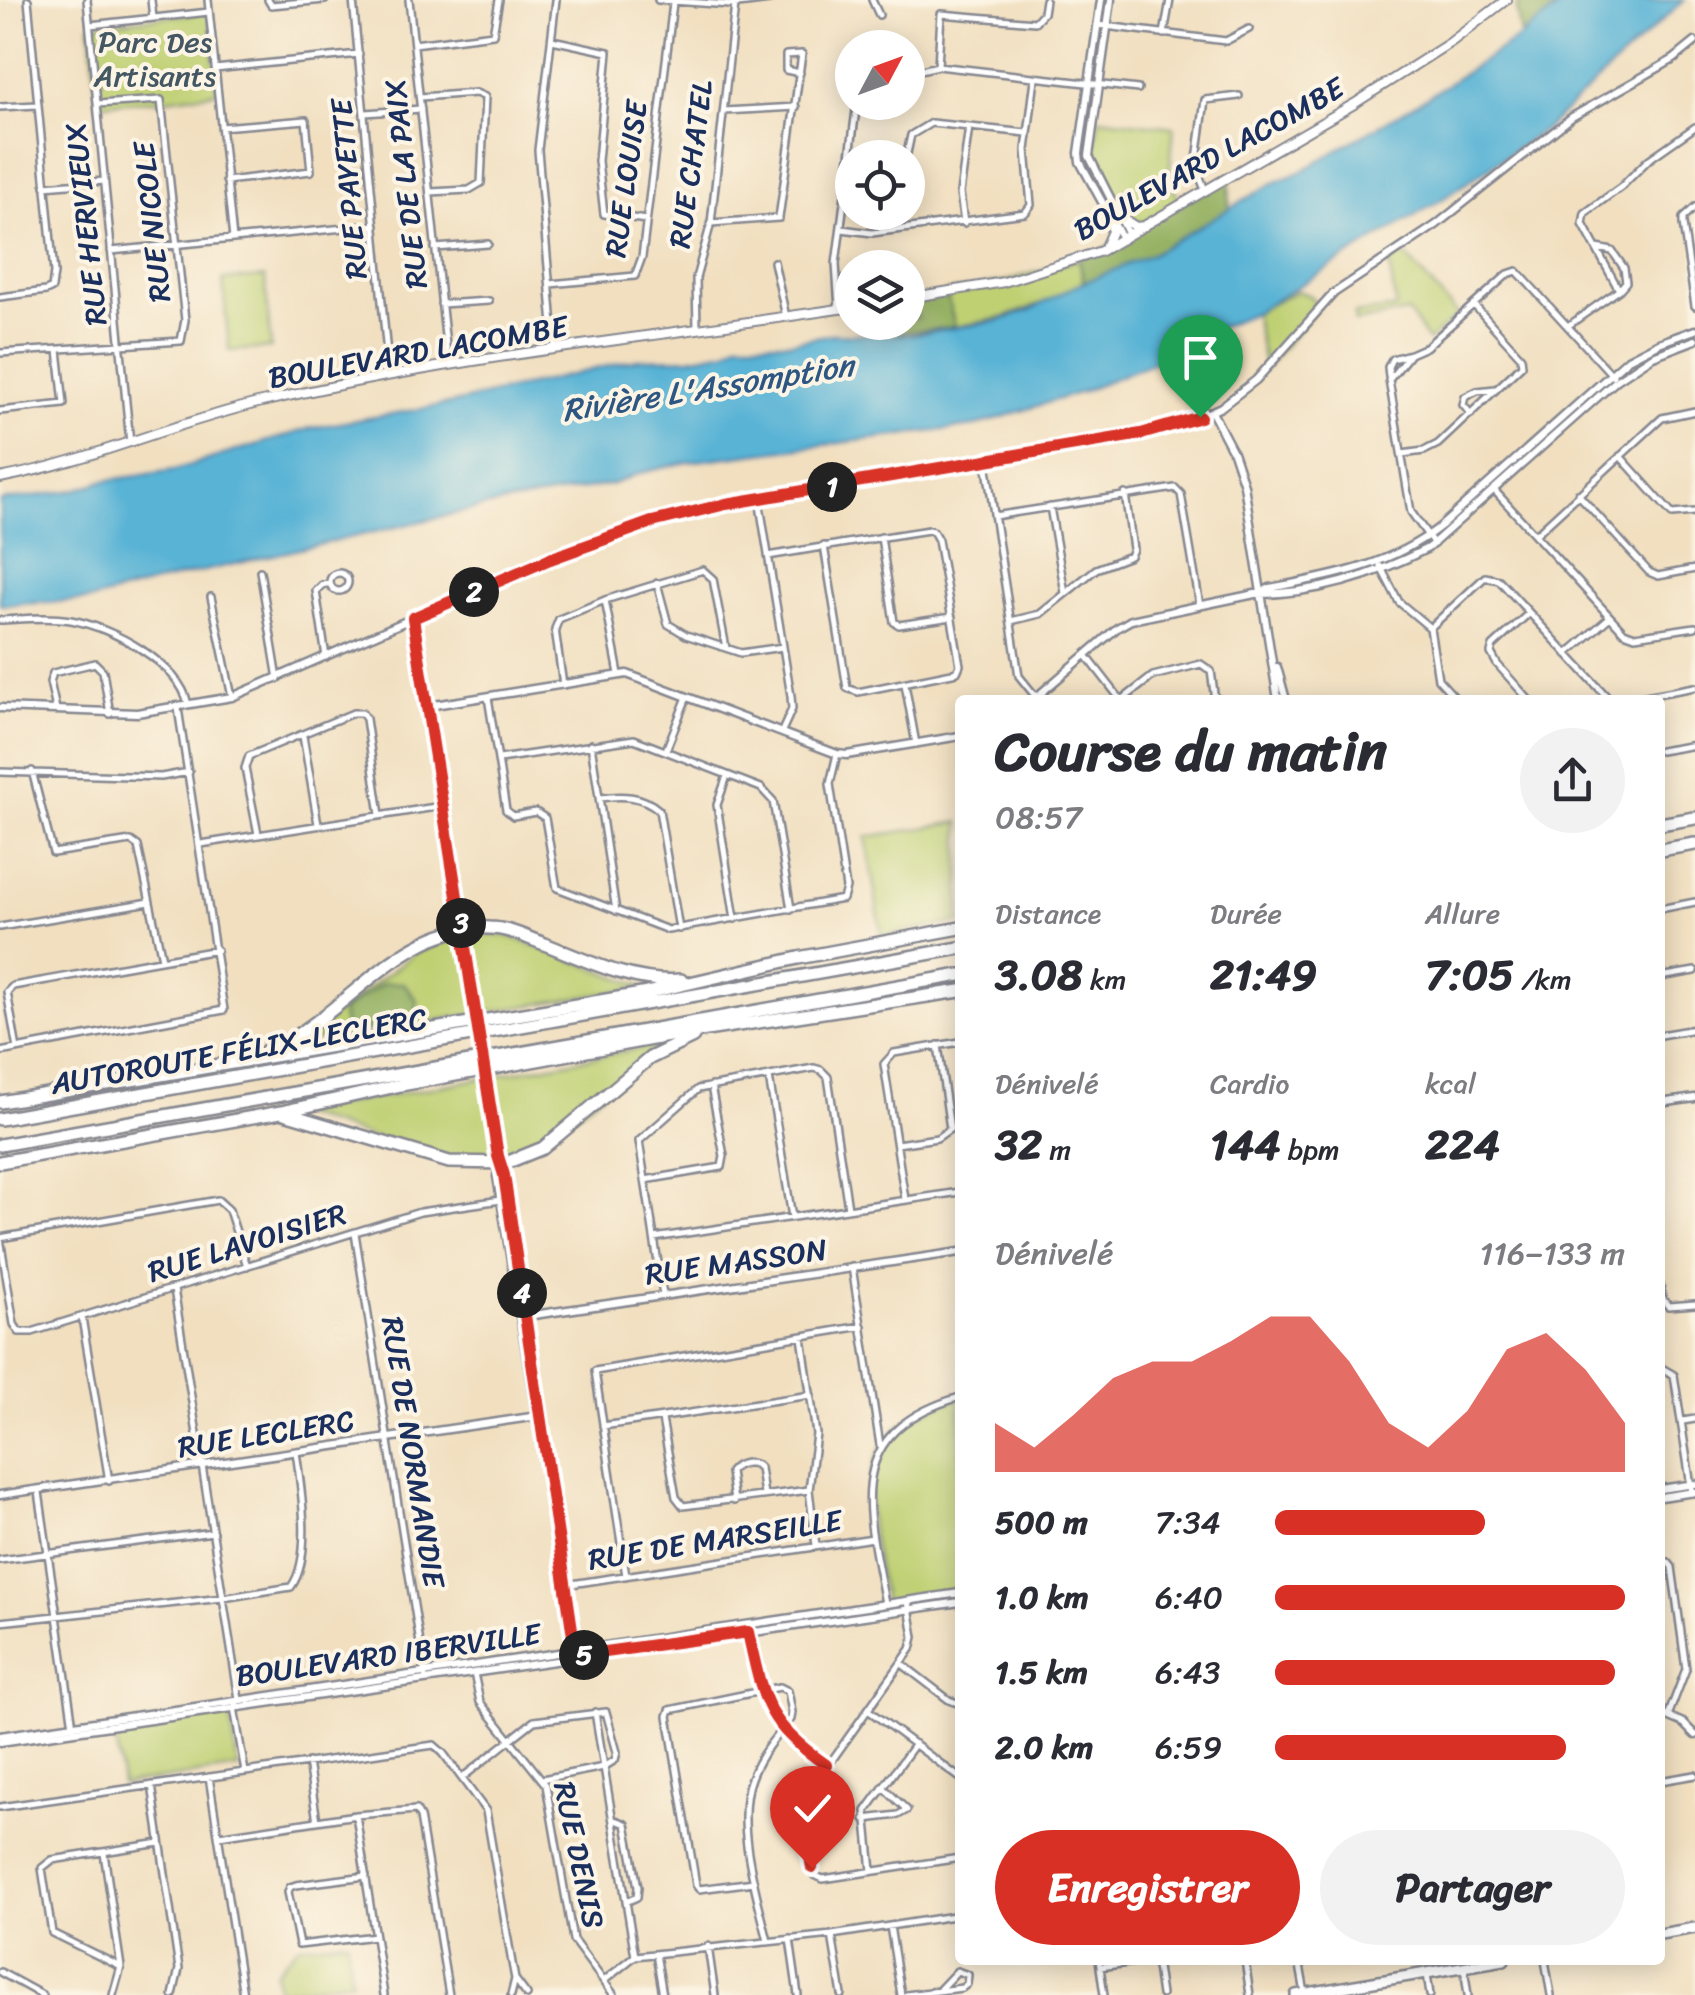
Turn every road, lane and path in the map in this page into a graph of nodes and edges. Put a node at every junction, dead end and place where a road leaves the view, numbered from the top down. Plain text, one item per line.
1 (28, 0) edge
2 (88, 0) edge
3 (150, 0) edge
4 (208, 0) edge
5 (268, 0) edge
6 (325, 0) edge
7 (353, 0) edge
8 (410, 0) edge
9 (499, 0) edge
10 (556, 0) edge
11 (658, 0) edge
12 (770, 0) edge
13 (872, 0) edge
14 (1045, 0) edge
15 (1101, 0) edge
16 (1110, 0) edge
17 (1170, 0) edge
18 (1506, 0) edge
19 (674, 2) junction
20 (736, 4) junction
21 (209, 12) junction
22 (879, 15) dead end
23 (152, 18) junction
24 (90, 24) junction
25 (1097, 25) junction
26 (1107, 26) junction
27 (1249, 28) dead end
28 (1164, 34) junction
29 (551, 40) junction
30 (1695, 42) edge
31 (414, 44) junction
32 (359, 54) junction
33 (938, 66) junction
34 (215, 69) junction
35 (925, 69) edge
36 (800, 73) junction
37 (1035, 78) junction
38 (1093, 85) junction
39 (1138, 90) dead end
40 (1240, 96) dead end
41 (420, 97) junction
42 (97, 104) junction
43 (37, 105) junction
44 (0, 107) edge
45 (796, 107) junction
46 (421, 109) junction
47 (722, 112) junction
48 (364, 113) junction
49 (221, 126) junction
50 (969, 126) junction
51 (1695, 128) edge
52 (1028, 133) junction
53 (911, 140) edge
54 (226, 181) junction
55 (104, 182) junction
56 (45, 186) junction
57 (430, 192) junction
58 (1206, 192) junction
59 (1695, 207) edge
60 (1115, 217) junction
61 (646, 220) junction
62 (711, 222) junction
63 (964, 223) junction
64 (375, 225) junction
65 (1150, 225) junction
66 (925, 227) edge
67 (850, 230) edge
68 (900, 230) edge
69 (1126, 238) junction
70 (233, 239) junction
71 (488, 244) dead end
72 (176, 245) junction
73 (436, 248) junction
74 (1596, 248) junction
75 (111, 250) junction
76 (1102, 250) junction
77 (774, 262) dead end
78 (1693, 274) edge
79 (550, 284) junction
80 (1619, 290) junction
81 (925, 295) edge
82 (0, 296) edge
83 (489, 301) dead end
84 (442, 304) junction
85 (1474, 305) junction
86 (1695, 306) edge
87 (835, 310) edge
88 (786, 317) junction
89 (1569, 325) junction
90 (696, 330) junction
91 (1695, 330) edge
92 (1695, 340) edge
93 (120, 346) junction
94 (555, 349) junction
95 (58, 350) junction
96 (0, 353) edge
97 (1410, 354) junction
98 (448, 364) junction
99 (389, 375) junction
100 (1614, 376) junction
101 (1389, 380) junction
102 (1497, 389) junction
103 (0, 411) edge
104 (1695, 411) edge
105 (1212, 412) junction
106 (1471, 414) junction
107 (130, 443) junction
108 (1402, 454) junction
109 (1620, 456) junction
110 (986, 462) junction
111 (0, 478) edge
112 (1492, 487) junction
113 (1126, 494) junction
114 (1578, 494) junction
115 (759, 499) junction
116 (1050, 507) junction
117 (1695, 512) edge
118 (994, 516) junction
119 (1535, 535) junction
120 (1428, 536) junction
121 (881, 537) junction
122 (1434, 544) junction
123 (824, 546) junction
124 (768, 556) junction
125 (1381, 567) junction
126 (1695, 569) edge
127 (260, 571) dead end
128 (330, 583) dead end
129 (657, 583) junction
130 (1064, 593) junction
131 (1260, 593) junction
132 (211, 597) dead end
133 (606, 600) junction
134 (1200, 606) junction
135 (1529, 614) junction
136 (1610, 616) junction
137 (952, 617) junction
138 (413, 618) junction
139 (0, 620) edge
140 (1011, 620) junction
141 (1430, 628) junction
142 (1695, 628) edge
143 (783, 647) junction
144 (726, 648) junction
145 (1086, 655) junction
146 (1566, 655) junction
147 (1274, 656) junction
148 (326, 657) junction
149 (619, 674) junction
150 (278, 679) junction
151 (905, 684) junction
152 (563, 685) junction
153 (1695, 687) edge
154 (1031, 695) edge
155 (1039, 695) edge
156 (1117, 695) edge
157 (1128, 695) edge
158 (1214, 695) edge
159 (1278, 695) edge
160 (1285, 695) edge
161 (1452, 695) edge
162 (1525, 695) edge
163 (1605, 695) edge
164 (1651, 695) edge
165 (687, 696) junction
166 (232, 697) junction
167 (488, 697) junction
168 (188, 706) junction
169 (428, 706) junction
170 (0, 708) edge
171 (178, 708) junction
172 (57, 712) junction
173 (110, 714) junction
174 (782, 731) junction
175 (303, 736) junction
176 (955, 737) edge
177 (591, 744) junction
178 (916, 744) junction
179 (1695, 746) edge
180 (666, 750) junction
181 (1665, 751) edge
182 (837, 754) junction
183 (498, 759) junction
184 (32, 771) junction
185 (0, 772) edge
186 (189, 772) junction
187 (728, 776) junction
188 (600, 798) junction
189 (442, 806) junction
190 (380, 815) junction
191 (1695, 818) edge
192 (1665, 823) edge
193 (318, 824) junction
194 (258, 834) junction
195 (201, 844) junction
196 (1695, 844) edge
197 (1665, 849) edge
198 (150, 902) junction
199 (1695, 902) edge
200 (1665, 907) edge
201 (792, 910) junction
202 (616, 911) junction
203 (735, 920) junction
204 (0, 927) edge
205 (679, 929) junction
206 (462, 930) junction
207 (955, 931) edge
208 (955, 949) edge
209 (217, 950) junction
210 (162, 958) junction
211 (1695, 971) edge
212 (955, 976) edge
213 (1665, 976) edge
214 (706, 978) junction
215 (955, 988) edge
216 (720, 1028) junction
217 (1695, 1029) edge
218 (1665, 1033) edge
219 (955, 1043) edge
220 (938, 1046) junction
221 (17, 1050) junction
222 (0, 1052) edge
223 (247, 1058) junction
224 (769, 1076) junction
225 (711, 1086) junction
226 (1695, 1098) edge
227 (0, 1102) edge
228 (1665, 1102) edge
229 (280, 1112) junction
230 (0, 1119) edge
231 (897, 1144) junction
232 (0, 1145) edge
233 (0, 1162) edge
234 (499, 1164) junction
235 (645, 1180) junction
236 (955, 1193) edge
237 (905, 1199) junction
238 (500, 1200) junction
239 (848, 1208) junction
240 (792, 1217) junction
241 (355, 1232) junction
242 (0, 1238) edge
243 (654, 1238) junction
244 (955, 1253) edge
245 (247, 1266) junction
246 (852, 1267) junction
247 (174, 1289) junction
248 (663, 1295) junction
249 (1665, 1302) edge
250 (1695, 1304) edge
251 (523, 1316) junction
252 (82, 1318) junction
253 (862, 1326) junction
254 (802, 1336) junction
255 (1665, 1370) edge
256 (811, 1395) junction
257 (955, 1398) edge
258 (538, 1416) junction
259 (662, 1419) junction
260 (1695, 1419) edge
261 (1683, 1421) junction
262 (603, 1426) junction
263 (388, 1438) junction
264 (880, 1445) junction
265 (296, 1452) junction
266 (202, 1466) junction
267 (109, 1480) junction
268 (1665, 1488) edge
269 (1693, 1488) edge
270 (809, 1490) junction
271 (39, 1492) junction
272 (0, 1495) edge
273 (764, 1496) junction
274 (1665, 1496) edge
275 (734, 1501) junction
276 (212, 1532) junction
277 (873, 1538) junction
278 (816, 1546) junction
279 (48, 1556) junction
280 (0, 1560) edge
281 (1665, 1562) edge
282 (626, 1576) junction
283 (565, 1585) junction
284 (955, 1595) edge
285 (223, 1598) junction
286 (955, 1602) edge
287 (885, 1603) junction
288 (909, 1605) junction
289 (57, 1614) junction
290 (0, 1622) edge
291 (748, 1629) junction
292 (576, 1653) junction
293 (902, 1664) junction
294 (1686, 1668) junction
295 (1695, 1671) edge
296 (474, 1672) junction
297 (425, 1675) junction
298 (761, 1692) junction
299 (955, 1702) edge
300 (237, 1703) junction
301 (868, 1710) junction
302 (595, 1712) junction
303 (1665, 1712) edge
304 (1665, 1714) edge
305 (74, 1728) junction
306 (782, 1729) junction
307 (1695, 1735) edge
308 (0, 1739) edge
309 (510, 1740) junction
310 (914, 1744) junction
311 (308, 1762) junction
312 (826, 1765) junction
313 (604, 1768) junction
314 (244, 1772) junction
315 (955, 1774) edge
316 (1695, 1775) edge
317 (210, 1777) junction
318 (463, 1777) junction
319 (542, 1779) junction
320 (1665, 1779) edge
321 (152, 1785) junction
322 (883, 1787) junction
323 (0, 1807) edge
324 (356, 1815) junction
325 (611, 1819) junction
326 (865, 1819) junction
327 (317, 1821) junction
328 (219, 1836) junction
329 (160, 1843) junction
330 (104, 1853) junction
331 (955, 1859) edge
332 (872, 1871) junction
333 (366, 1876) junction
334 (754, 1882) junction
335 (626, 1902) junction
336 (955, 1916) edge
337 (890, 1926) junction
338 (1695, 1928) edge
339 (1665, 1933) edge
340 (832, 1935) junction
341 (374, 1936) junction
342 (790, 1938) junction
343 (768, 1941) junction
344 (708, 1946) junction
345 (656, 1952) junction
346 (635, 1956) junction
347 (1099, 1965) edge
348 (1154, 1965) edge
349 (1245, 1965) edge
350 (1299, 1965) edge
351 (1475, 1965) edge
352 (1546, 1965) edge
353 (121, 1967) junction
354 (1464, 1967) junction
355 (0, 1972) edge
356 (1427, 1974) junction
357 (514, 1979) junction
358 (604, 1980) junction
359 (1372, 1982) junction
360 (940, 1989) junction
361 (1301, 1994) edge
362 (42, 1995) edge
363 (114, 1995) edge
364 (172, 1995) edge
365 (244, 1995) edge
366 (384, 1995) edge
367 (449, 1995) edge
368 (511, 1995) edge
369 (527, 1995) edge
370 (614, 1995) edge
371 (663, 1995) edge
372 (715, 1995) edge
373 (798, 1995) edge
374 (842, 1995) edge
375 (904, 1995) edge
376 (1104, 1995) edge
377 (1161, 1995) edge
378 (1250, 1995) edge
379 (1374, 1995) edge
380 (1430, 1995) edge
381 (1468, 1995) edge
382 (1551, 1995) edge

1 - 43 street
2 - 24 street, RUE HERVIEUX
3 - 23 street
4 - 21 street
5 - 6 street
7 - 32 street, RUE PAYETTE
8 - 31 street, RUE DE LA PAIX
9 - 31 street
10 - 29 street
11 - 19 street
12 - 20 street
13 - 22 street
14 - 33 street
15 - 25 street
16 - 26 street
17 - 28 street
18 - 58 main road, BOULEVARD LACOMBE
19 - 20 street
19 - 61 street, RUE LOUISE
20 - 47 street, RUE CHATEL
21 - 23 street
21 - 34 street
23 - 24 street
24 - 42 street, RUE HERVIEUX
25 - 26 street
25 - 38 street
26 - 28 street
26 - 38 street
27 - 28 street
29 - 61 street
29 - 79 street
30 - 105 street
31 - 41 street, RUE DE LA PAIX
32 - 34 street
32 - 48 street, RUE PAYETTE
33 - 35 street
33 - 37 street
34 - 49 street
36 - 36 street
36 - 45 street
37 - 38 street
37 - 52 street
38 - 39 street
38 - 60 street
40 - 58 street
41 - 46 street, RUE DE LA PAIX
41 - 57 street
42 - 55 street, RUE HERVIEUX
42 - 72 street, RUE NICOLE
43 - 44 street
43 - 56 street
45 - 47 street
45 - 62 street
46 - 48 street
46 - 57 street, RUE DE LA PAIX
47 - 62 street, RUE CHATEL
48 - 64 street, RUE PAYETTE
49 - 54 street
49 - 54 street
50 - 52 street
50 - 53 street
50 - 63 street
51 - 74 street
52 - 63 street
54 - 70 street
55 - 56 street
55 - 75 street, RUE HERVIEUX
56 - 82 street
57 - 73 street, RUE DE LA PAIX
58 - 65 main road, BOULEVARD LACOMBE
59 - 78 street
60 - 65 main road
60 - 69 street
60 - 76 main road
61 - 79 street, RUE LOUISE
62 - 90 street, RUE CHATEL
63 - 66 street
64 - 70 street
64 - 99 street, RUE PAYETTE
65 - 69 main road, BOULEVARD LACOMBE
67 - 68 street
69 - 76 main road, BOULEVARD LACOMBE
70 - 72 street
71 - 73 street
72 - 75 street
72 - 93 street, RUE NICOLE
73 - 84 street, RUE DE LA PAIX
74 - 80 street
74 - 80 street
75 - 93 street, RUE HERVIEUX
76 - 81 main road, BOULEVARD LACOMBE
77 - 88 street
78 - 86 street
79 - 94 street
80 - 89 street
83 - 84 street
84 - 98 street, RUE DE LA PAIX
85 - 89 street
85 - 97 street
85 - 102 street
87 - 88 main road, BOULEVARD LACOMBE
88 - 90 main road, BOULEVARD LACOMBE
89 - 100 street
90 - 94 main road, BOULEVARD LACOMBE
91 - 100 street
92 - 100 street
93 - 95 street, RUE NICOLE
93 - 107 street, RUE HERVIEUX
94 - 98 main road, BOULEVARD LACOMBE
95 - 96 street, RUE NICOLE
95 - 103 street
97 - 101 street
97 - 101 street
98 - 99 main road, BOULEVARD LACOMBE
99 - 107 main road, BOULEVARD LACOMBE
100 - 112 street
101 - 108 street
102 - 106 street
102 - 106 street
104 - 109 street
105 - 110 street
105 - 131 street
106 - 108 street
107 - 111 main road, BOULEVARD LACOMBE
108 - 120 street
109 - 114 street
109 - 117 street
110 - 115 street
110 - 118 street
112 - 119 street
112 - 120 street
112 - 122 street
113 - 116 street
113 - 130 street
113 - 134 street
114 - 119 street
114 - 126 street
115 - 124 street
115 - 138 street
116 - 118 street
116 - 130 street
118 - 140 street
119 - 136 street
120 - 122 street
120 - 125 street
121 - 123 street
121 - 137 street
121 - 137 street
122 - 125 street
123 - 124 street
123 - 151 street
124 - 143 street
125 - 131 street
125 - 141 street
127 - 150 street
128 - 148 street
129 - 133 street
129 - 144 street
129 - 144 street
130 - 140 street
131 - 134 street
131 - 147 street
132 - 166 street
133 - 149 street
133 - 152 street
134 - 145 street
135 - 141 street
135 - 146 street
135 - 162 street
136 - 142 street
136 - 146 street
137 - 151 street
138 - 148 street
138 - 169 street
139 - 168 street
140 - 154 street
141 - 161 street
143 - 144 street
143 - 174 street
145 - 155 street
145 - 156 street
146 - 163 street
147 - 159 street
147 - 160 street
148 - 150 street
149 - 152 street
149 - 165 street
150 - 166 street
151 - 178 street
152 - 167 street
153 - 164 street
157 - 158 street
165 - 174 street
165 - 180 street
166 - 168 street
167 - 169 street
167 - 183 street
168 - 171 street
169 - 189 street
170 - 172 street
171 - 173 street
171 - 186 street
172 - 173 street
172 - 173 street
174 - 182 street
175 - 190 street
175 - 193 street
175 - 194 street
176 - 178 street
177 - 180 street
177 - 183 street
177 - 188 street
178 - 182 street
179 - 181 street
180 - 187 street
182 - 201 street
183 - 202 street
184 - 185 street
184 - 186 street
184 - 198 street
186 - 195 street
187 - 201 street
187 - 203 street
188 - 202 street
188 - 205 street
189 - 190 street
189 - 206 street
190 - 193 street
191 - 192 highway
193 - 194 street
194 - 195 street
195 - 209 street
196 - 197 highway
198 - 204 street
198 - 210 street
199 - 200 street
201 - 203 street
202 - 205 street
203 - 205 street
206 - 214 highway
206 - 223 highway
206 - 234 street, bridge
207 - 214 highway
208 - 230 highway, AUTOROUTE FÉLIX-LECLERC
209 - 210 street
209 - 221 street
210 - 221 street
211 - 213 street
212 - 232 highway, AUTOROUTE FÉLIX-LECLERC
214 - 223 highway
215 - 216 highway
216 - 229 highway
216 - 234 highway
217 - 218 street
219 - 220 street
220 - 231 street
220 - 231 street
221 - 222 street
223 - 227 highway
224 - 225 street
224 - 239 street
224 - 240 street
225 - 235 street
225 - 235 street
226 - 228 street
229 - 233 highway
229 - 234 highway
231 - 237 street
234 - 238 street
234 - 251 street
235 - 243 street
236 - 237 street
237 - 239 street
238 - 241 street, RUE LAVOISIER
238 - 251 street
239 - 240 street
240 - 243 street
241 - 245 street, RUE LAVOISIER
241 - 263 street, RUE DE NORMANDIE
242 - 245 street
242 - 252 street, RUE LAVOISIER
243 - 248 street
244 - 246 street, RUE MASSON
245 - 247 street, RUE LAVOISIER
246 - 248 street, RUE MASSON
246 - 253 street
247 - 252 street, RUE LAVOISIER
247 - 266 street
248 - 251 street, RUE MASSON
249 - 250 street
251 - 258 street
252 - 267 street
253 - 254 street
253 - 264 street
254 - 256 street
254 - 262 street
255 - 261 street
256 - 259 street
256 - 270 street
257 - 264 street
258 - 263 street, RUE LECLERC
258 - 283 street
259 - 262 street
259 - 275 street
260 - 261 street
261 - 269 street
262 - 282 street
263 - 265 street, RUE LECLERC
263 - 297 street, RUE DE NORMANDIE
264 - 277 street
265 - 266 street, RUE LECLERC
265 - 285 street
266 - 267 street, RUE LECLERC
266 - 276 street
267 - 271 street, RUE LECLERC
268 - 269 street
269 - 274 street
270 - 273 street
270 - 278 street
271 - 272 street, RUE LECLERC
271 - 279 street
273 - 275 street
273 - 275 street
276 - 279 street
276 - 285 street
277 - 278 street, RUE DE MARSEILLE
277 - 287 street
278 - 282 street, RUE DE MARSEILLE
279 - 280 street
279 - 289 street
281 - 294 street
282 - 283 street, RUE DE MARSEILLE
283 - 292 street
284 - 288 street, BOULEVARD IBERVILLE
285 - 289 street
285 - 300 street
286 - 288 street, BOULEVARD IBERVILLE
287 - 288 street, BOULEVARD IBERVILLE
287 - 291 street, BOULEVARD IBERVILLE
288 - 291 street, BOULEVARD IBERVILLE
288 - 293 street
289 - 290 street
289 - 305 street
291 - 292 street, BOULEVARD IBERVILLE
291 - 298 street
292 - 296 street, BOULEVARD IBERVILLE
292 - 297 street, BOULEVARD IBERVILLE
293 - 299 street
293 - 301 street
294 - 295 street
294 - 303 street
296 - 297 street, BOULEVARD IBERVILLE
296 - 309 street, RUE DENIS
297 - 300 street, BOULEVARD IBERVILLE
298 - 306 street
298 - 306 street
298 - 334 street
300 - 305 street, BOULEVARD IBERVILLE
300 - 314 street
301 - 310 street
301 - 312 street
302 - 309 street
302 - 313 street
302 - 313 street
304 - 307 street
305 - 308 street, BOULEVARD IBERVILLE
306 - 312 street
306 - 334 street
309 - 318 street
309 - 319 street, RUE DENIS
310 - 315 street
310 - 322 street
311 - 314 street
311 - 318 street
311 - 327 street
312 - 332 street
313 - 319 street
313 - 325 street
314 - 317 street
316 - 320 street
317 - 321 street
317 - 328 street
318 - 357 street
319 - 358 street, RUE DENIS
321 - 323 street
321 - 329 street
322 - 326 street
322 - 326 street
324 - 327 street
324 - 333 street
324 - 367 street
325 - 335 street
325 - 335 street
326 - 332 street
327 - 328 street
328 - 365 street
329 - 330 street
329 - 364 street
330 - 353 street
330 - 353 street
331 - 332 street
333 - 341 street
333 - 341 street
334 - 343 street
335 - 346 street
336 - 337 street
337 - 340 street
337 - 375 street
338 - 339 main road
340 - 342 street
340 - 374 street
341 - 366 street
342 - 343 street
342 - 373 street
343 - 344 street
344 - 345 street
344 - 372 street
345 - 346 street
345 - 371 street
346 - 358 street
347 - 376 street
348 - 377 street
349 - 378 street
350 - 361 street
351 - 354 main road
352 - 382 street
353 - 363 street
354 - 356 main road
354 - 381 street
355 - 362 street
356 - 359 main road
356 - 380 street
357 - 368 street
357 - 369 street
358 - 370 street, RUE DENIS
359 - 361 main road
359 - 379 street
360 - 360 street
360 - 375 street

